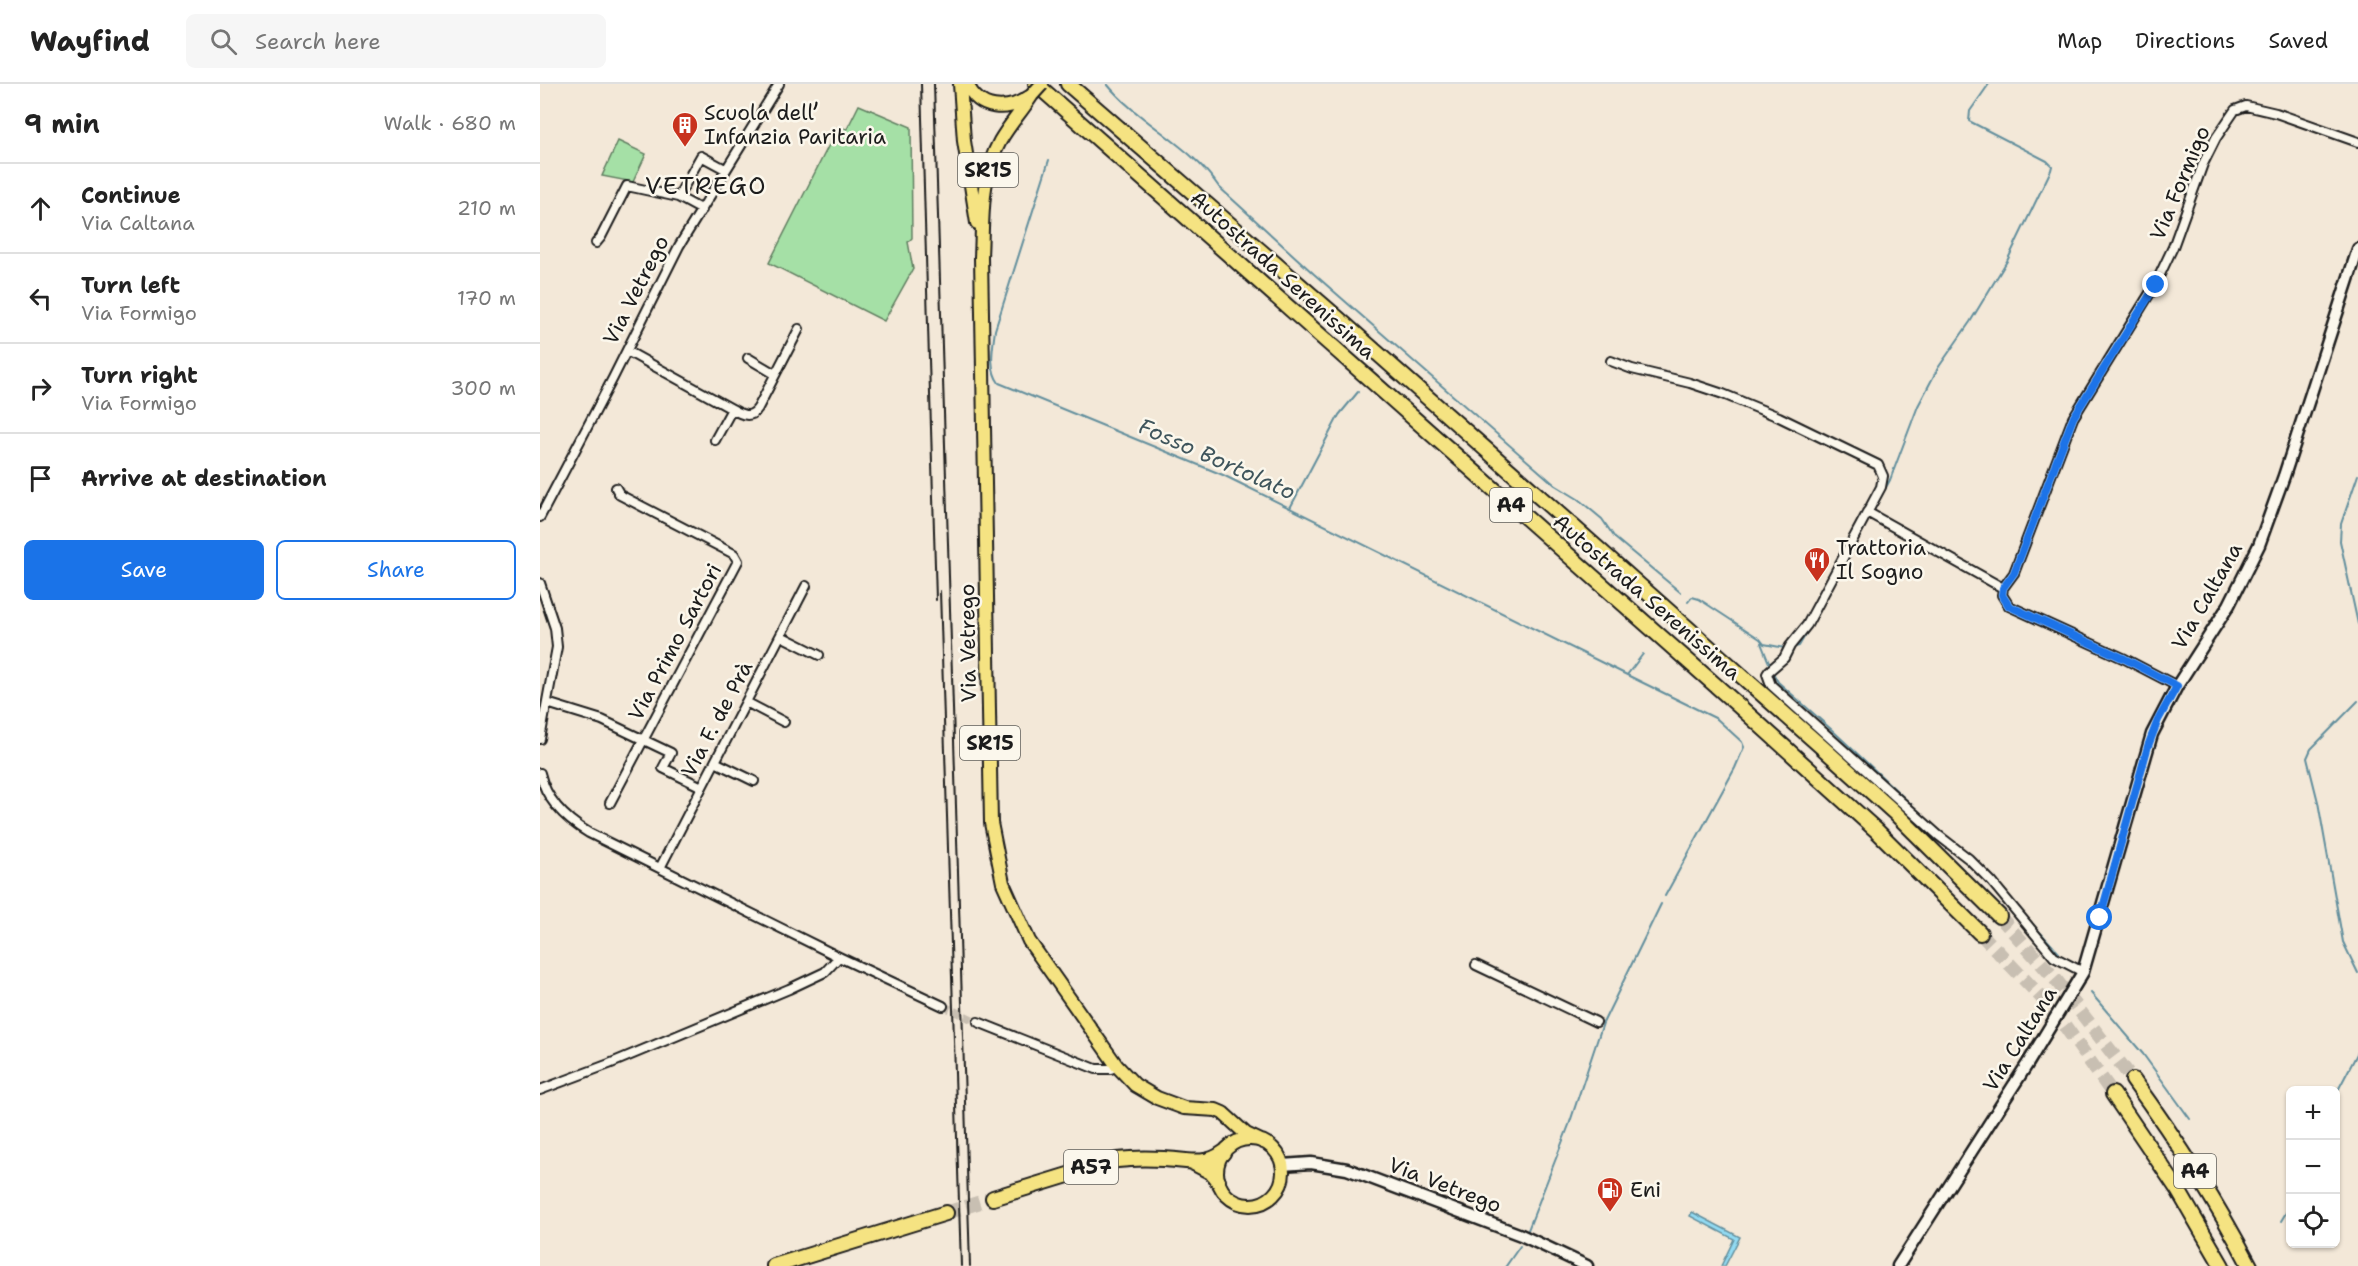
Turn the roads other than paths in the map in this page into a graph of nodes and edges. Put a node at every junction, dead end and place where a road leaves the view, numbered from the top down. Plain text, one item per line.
1 (779, 84) edge
2 (960, 84) edge
3 (967, 84) edge
4 (1042, 84) edge
5 (1068, 84) edge
6 (1034, 89) edge
7 (2358, 142) edge
8 (725, 169) junction
9 (678, 197) junction
10 (702, 210) junction
11 (596, 243) dead end
12 (2358, 249) edge
13 (981, 257) junction
14 (800, 329) dead end
15 (627, 351) junction
16 (748, 358) dead end
17 (1611, 360) dead end
18 (775, 374) junction
19 (732, 409) junction
20 (716, 440) dead end
21 (616, 488) dead end
22 (1871, 514) junction
23 (540, 517) edge
24 (540, 584) edge
25 (806, 586) dead end
26 (2003, 588) junction
27 (781, 636) junction
28 (819, 655) dead end
29 (2177, 686) junction
30 (746, 702) junction
31 (547, 703) junction
32 (784, 722) dead end
33 (540, 739) edge
34 (643, 740) junction
35 (715, 762) junction
36 (540, 773) edge
37 (754, 781) dead end
38 (702, 787) junction
39 (610, 803) dead end
40 (660, 868) junction
41 (1999, 916) tunnel mouth
42 (1980, 933) tunnel mouth
43 (839, 957) junction
44 (1476, 965) dead end
45 (2084, 972) junction
46 (943, 1006) tunnel mouth
47 (978, 1022) tunnel mouth
48 (1596, 1022) dead end
49 (1117, 1066) junction
50 (2133, 1080) tunnel mouth
51 (540, 1090) edge
52 (2113, 1094) tunnel mouth
53 (1229, 1119) junction
54 (1263, 1142) junction
55 (1225, 1151) junction
56 (1192, 1162) junction
57 (1282, 1164) junction
58 (1218, 1181) junction
59 (993, 1198) tunnel mouth
60 (946, 1213) tunnel mouth
61 (774, 1266) edge
62 (1587, 1266) edge
63 (1898, 1266) edge
64 (2222, 1266) edge
65 (2250, 1266) edge

1 - 8 street, Via Vetrego
2 - 13 main road, Via Vetrego / SR15
3 - 6 main road, SR15
4 - 6 main road, Via Vetrego / SR15, bridge
5 - 41 highway, Autostrada Serenissima / A4
6 - 13 main road, Via Vetrego / SR15
6 - 42 highway, Autostrada Serenissima / A4
7 - 26 street, Via Formigo
8 - 9 street
8 - 10 street, Via Vetrego
9 - 10 street
9 - 11 street
10 - 15 street, Via Vetrego
12 - 29 main road, Via Caltana
13 - 49 main road, Via Vetrego / SR15
14 - 18 street
15 - 19 street
15 - 23 street, Via Vetrego
16 - 18 street
17 - 22 street
18 - 19 street
19 - 20 street
21 - 34 street, Via Primo Sartori
22 - 26 street
22 - 45 street
24 - 31 street
25 - 27 street, Via F. de Prà
26 - 29 street
27 - 28 street
27 - 30 street, Via F. de Prà
29 - 45 main road, Via Caltana
30 - 32 street
30 - 35 street, Via F. de Prà
31 - 33 street
31 - 34 street, Via Primo Sartori
34 - 38 street, Via Primo Sartori
34 - 39 street, Via Primo Sartori
35 - 37 street
35 - 38 street, Via F. de Prà
36 - 40 street
38 - 40 street, Via F. de Prà
40 - 43 street
43 - 46 street
43 - 51 street
44 - 48 street
45 - 63 main road, Via Caltana
47 - 49 street
49 - 53 main road, Via Vetrego / SR15
50 - 65 highway, A4
52 - 64 highway, A4
53 - 54 main road, Via Vetrego
53 - 55 main road
54 - 55 main road
54 - 57 main road, Via Vetrego
55 - 56 highway, A57
55 - 58 main road
56 - 58 highway
56 - 59 highway, A57
57 - 58 main road
57 - 62 main road, Via Vetrego
60 - 61 highway

